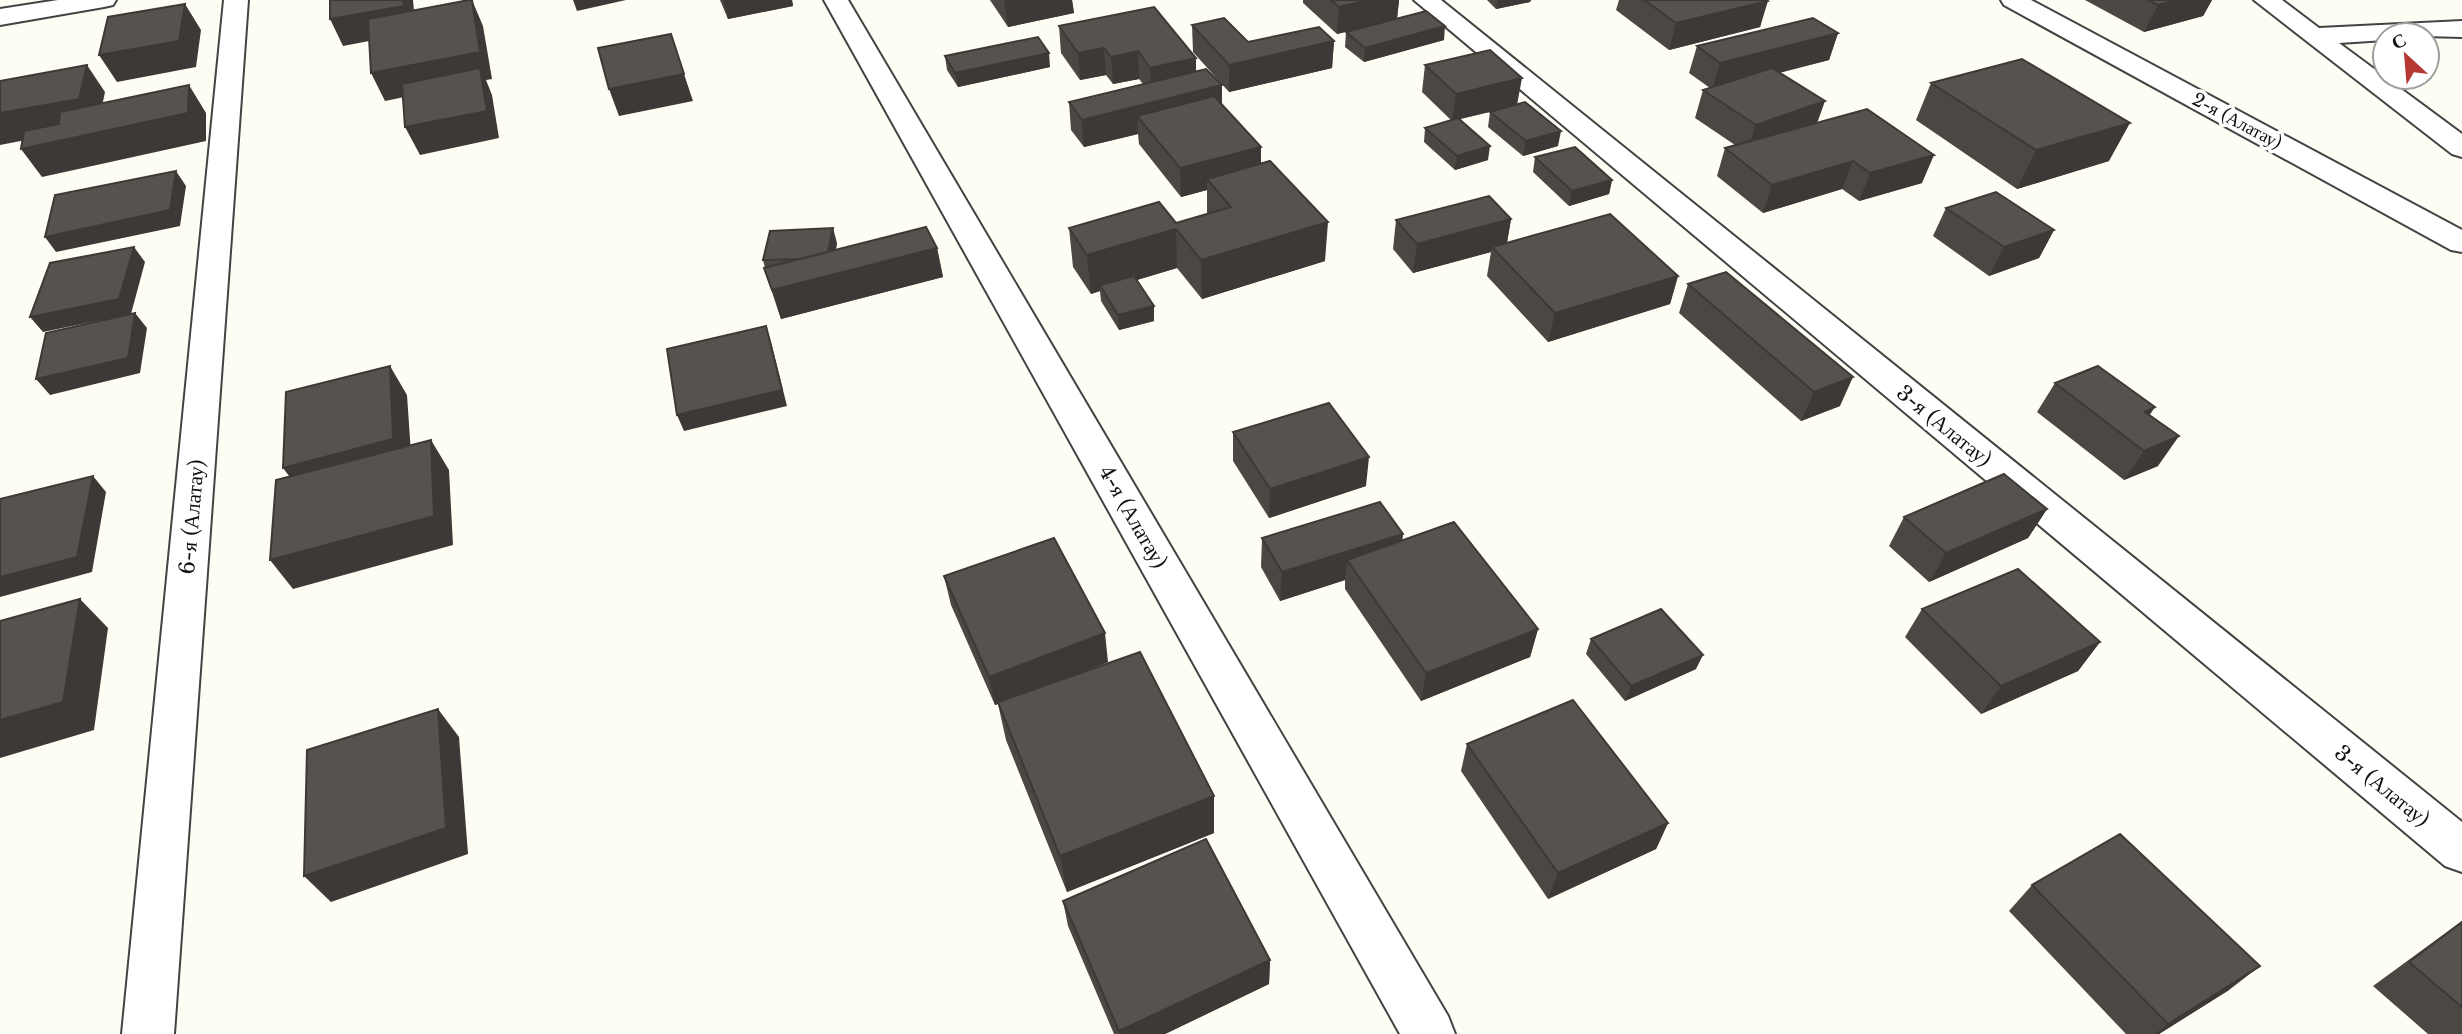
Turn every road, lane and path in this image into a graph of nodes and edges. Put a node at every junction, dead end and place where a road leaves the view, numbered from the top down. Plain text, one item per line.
1 (104, 0) edge
2 (236, 0) edge
3 (836, 0) edge
4 (1426, 0) edge
5 (2013, 0) edge
6 (2266, 0) edge
7 (0, 18) edge
8 (2462, 29) edge
9 (2314, 36) junction
10 (2462, 148) edge
11 (2462, 243) edge
12 (2462, 852) edge
13 (148, 1034) edge
14 (1429, 1034) edge

1 - 7 street
2 - 13 street, 6-я (Алатау)
3 - 14 street, 4-я (Алатау)
4 - 12 street, 3-я (Алатау)
5 - 11 street, 2-я (Алатау)
6 - 9 street
8 - 9 street
9 - 10 street

